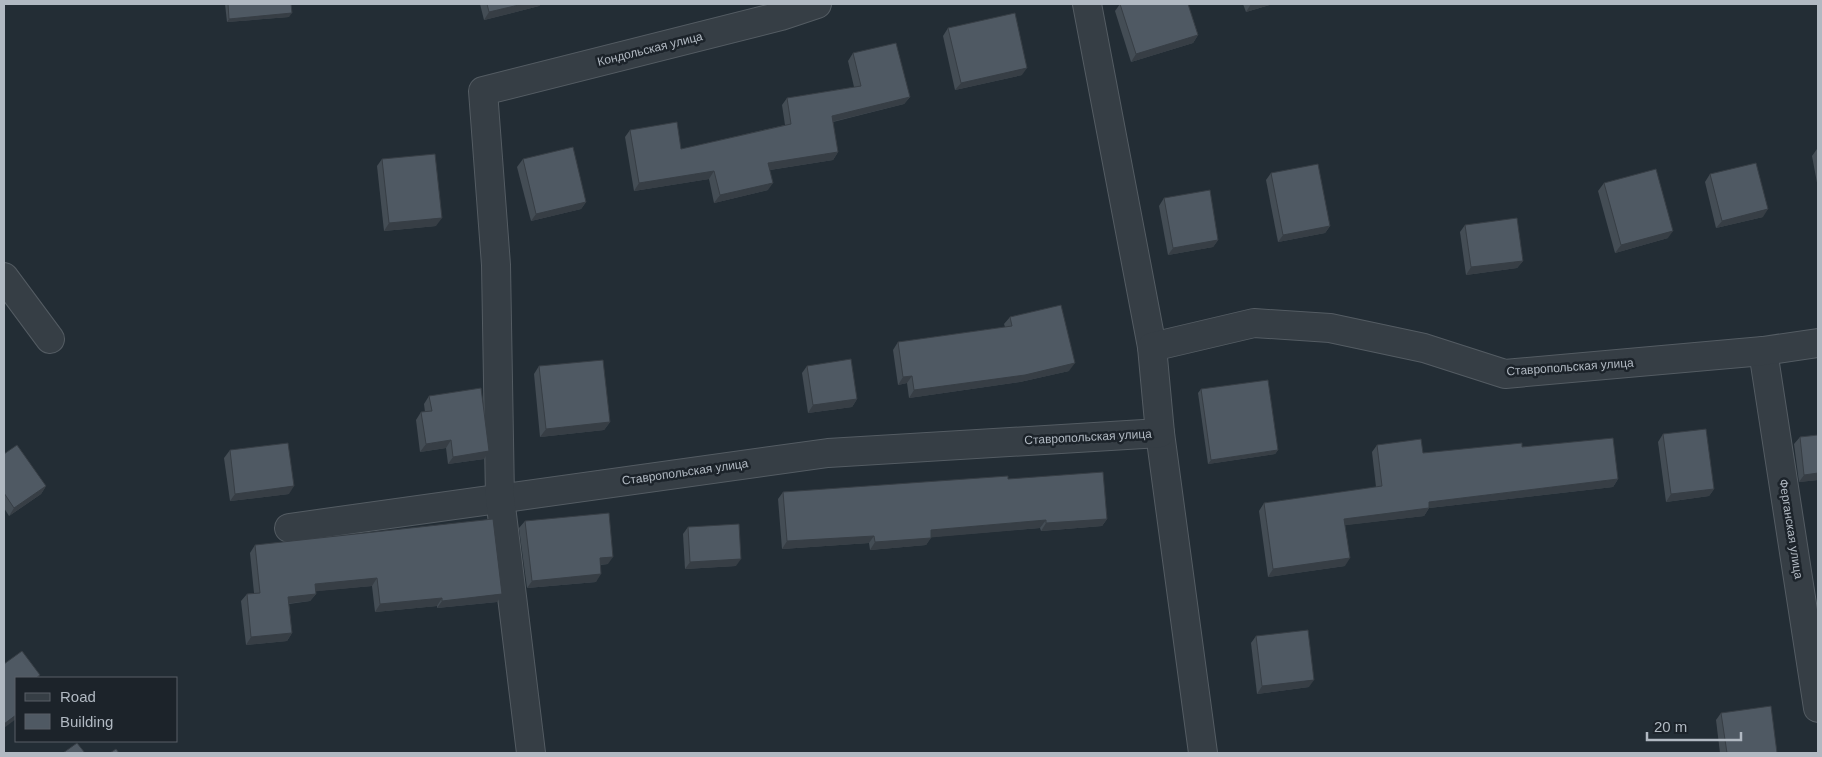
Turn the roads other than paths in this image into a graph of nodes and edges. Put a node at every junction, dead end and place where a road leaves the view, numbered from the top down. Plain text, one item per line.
1 (817, 4) edge
2 (1087, 4) edge
3 (4, 277) edge
4 (50, 339) dead end
5 (1818, 343) edge
6 (1152, 347) junction
7 (1763, 351) junction
8 (1160, 433) junction
9 (500, 498) junction
10 (289, 528) dead end
11 (1818, 708) edge
12 (531, 753) edge
13 (1203, 753) edge

1 - 9 street, Кондольская улица
2 - 6 street
3 - 4 street
5 - 7 street, Ставропольская улица
6 - 7 street, Ставропольская улица
6 - 8 street, Ставропольская улица
7 - 11 street, Ферганская улица
8 - 9 street, Ставропольская улица
8 - 13 street
9 - 10 street, Ставропольская улица
9 - 12 street

